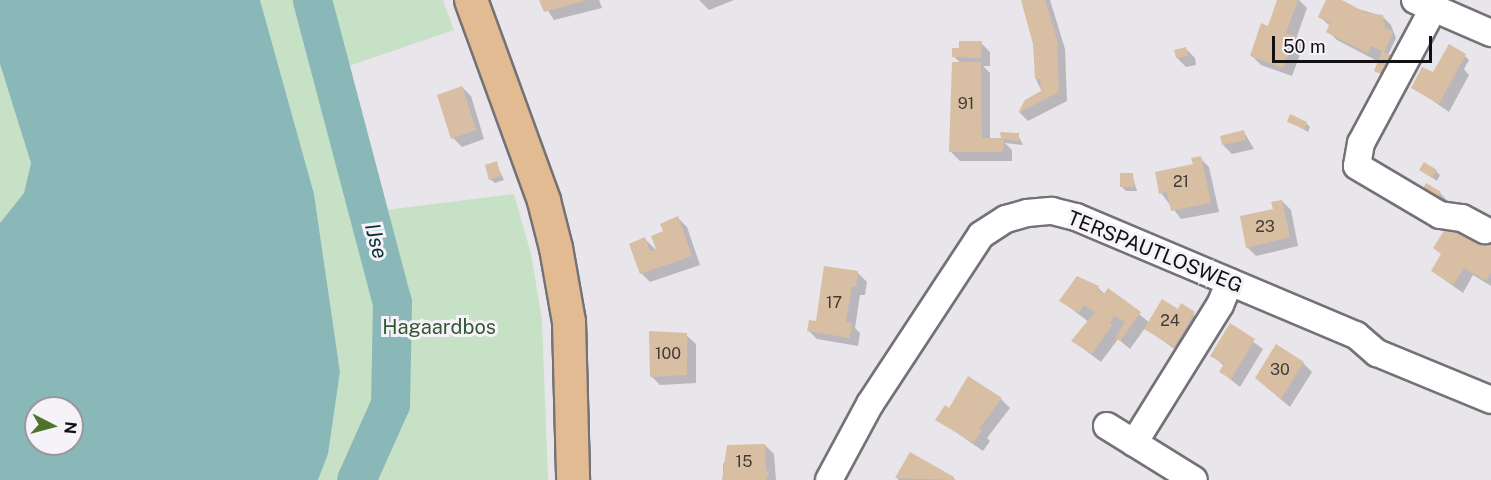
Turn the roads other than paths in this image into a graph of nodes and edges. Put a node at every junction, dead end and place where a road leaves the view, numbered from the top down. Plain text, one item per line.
1 (471, 0) edge
2 (1424, 5) edge
3 (1491, 33) edge
4 (1485, 231) dead end
5 (1230, 282) junction
6 (1491, 400) edge
7 (1107, 426) dead end
8 (1134, 443) junction
9 (573, 480) edge
10 (829, 480) edge
11 (1194, 480) edge

1 - 9 main road
2 - 3 street
2 - 4 street
5 - 6 street, TERSPAUTLOSWEG
5 - 8 street
5 - 10 street, TERSPAUTLOSWEG
7 - 8 street
8 - 11 street

